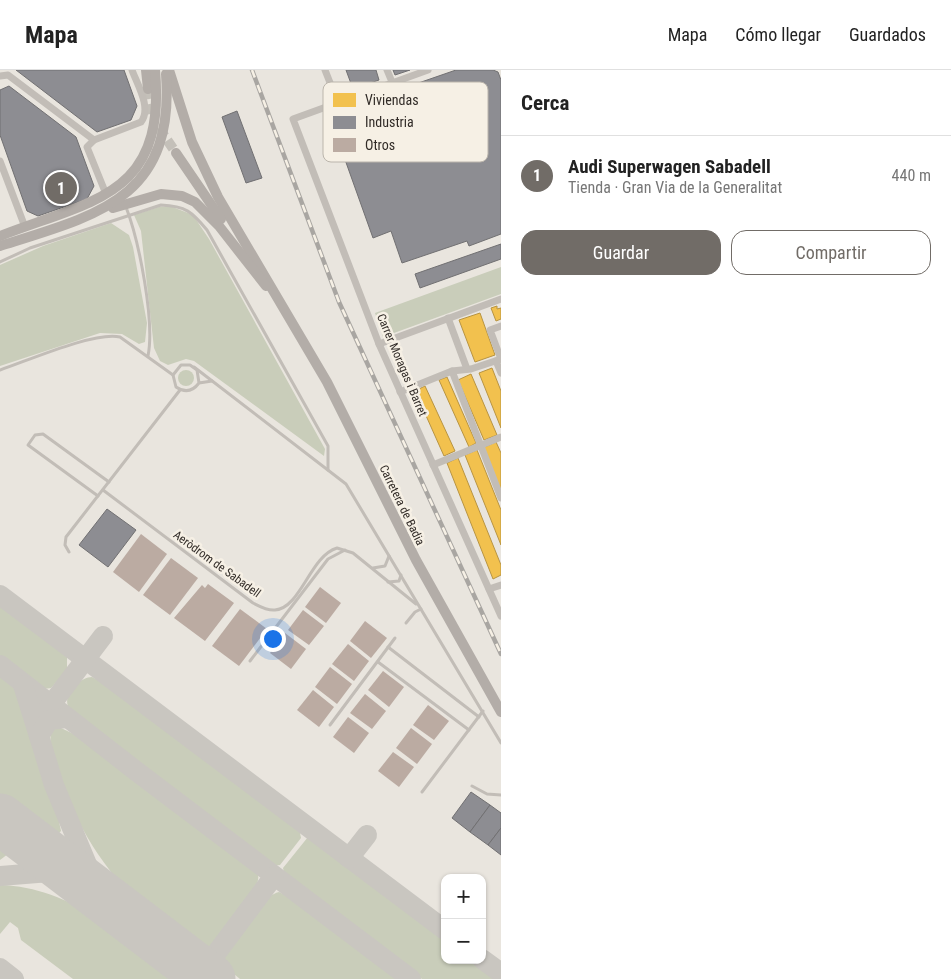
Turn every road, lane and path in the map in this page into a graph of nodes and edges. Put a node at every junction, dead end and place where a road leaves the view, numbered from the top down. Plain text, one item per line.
1 (132, 70) edge
2 (146, 70) edge
3 (155, 70) edge
4 (167, 70) edge
5 (325, 70) edge
6 (388, 70) edge
7 (428, 70) edge
8 (1, 74) edge
9 (330, 82) edge
10 (392, 82) joint
11 (148, 89) tunnel mouth
12 (323, 108) edge
13 (94, 140) junction
14 (176, 153) tunnel mouth
15 (0, 162) edge
16 (106, 194) junction
17 (125, 204) junction
18 (91, 216) junction
19 (129, 216) junction
20 (25, 227) junction
21 (0, 236) edge
22 (0, 246) edge
23 (0, 262) edge
24 (501, 299) edge
25 (283, 308) junction
26 (448, 318) junction
27 (501, 326) edge
28 (379, 344) junction
29 (148, 356) junction
30 (499, 360) edge
31 (194, 367) junction
32 (0, 370) edge
33 (468, 370) junction
34 (452, 371) junction
35 (501, 373) edge
36 (173, 375) junction
37 (212, 381) junction
38 (198, 383) junction
39 (180, 390) junction
40 (400, 392) junction
41 (501, 437) edge
42 (480, 445) junction
43 (434, 465) junction
44 (328, 470) junction
45 (109, 482) junction
46 (103, 490) junction
47 (98, 496) junction
48 (501, 498) edge
49 (345, 550) junction
50 (69, 552) dead end
51 (390, 555) junction
52 (372, 568) junction
53 (401, 575) junction
54 (387, 582) junction
55 (501, 585) edge
56 (489, 589) junction
57 (420, 607) junction
58 (501, 616) edge
59 (406, 623) dead end
60 (395, 638) dead end
61 (388, 648) junction
62 (250, 661) dead end
63 (378, 662) junction
64 (483, 711) junction
65 (501, 712) edge
66 (479, 716) junction
67 (330, 725) dead end
68 (469, 730) junction
69 (501, 743) edge
70 (472, 786) dead end
71 (422, 792) dead end
72 (501, 794) edge

1 - 13 street
2 - 11 street
3 - 16 street
4 - 18 street
4 - 25 street
5 - 9 street
6 - 10 street
7 - 10 street
8 - 13 street
12 - 28 street, Carrer Moragas i Barret
13 - 16 street
14 - 25 street
15 - 20 street
16 - 20 street
17 - 18 street
17 - 19 lane
17 - 25 street
18 - 22 street
19 - 23 lane
19 - 29 lane
19 - 44 lane
20 - 21 street
24 - 26 street
25 - 65 street, Carretera de Badia
26 - 28 street
26 - 33 street
27 - 30 street
28 - 40 street, Carrer Moragas i Barret
29 - 32 lane
29 - 36 lane
30 - 33 street
30 - 35 street
31 - 36 lane
31 - 37 lane
31 - 38 lane
33 - 34 street
34 - 40 street
34 - 42 street
36 - 39 lane
37 - 38 lane
37 - 44 lane
38 - 39 lane
39 - 45 lane
40 - 43 street, Carrer Moragas i Barret
41 - 42 street
42 - 43 street
42 - 48 street
43 - 56 street, Carrer Moragas i Barret
44 - 51 lane
45 - 46 lane
45 - 47 lane
46 - 47 lane
46 - 49 lane, Aeròdrom de Sabadell
47 - 50 lane
49 - 52 lane
49 - 62 lane
51 - 52 lane
51 - 53 lane
52 - 54 lane
53 - 54 lane
53 - 57 lane
54 - 57 lane
55 - 56 street
56 - 58 street, Carrer Moragas i Barret
57 - 59 lane
57 - 64 lane
60 - 61 lane
61 - 63 lane
61 - 66 lane
63 - 67 lane
63 - 68 lane
64 - 66 lane
64 - 69 lane
66 - 68 lane
68 - 71 lane
70 - 72 lane

